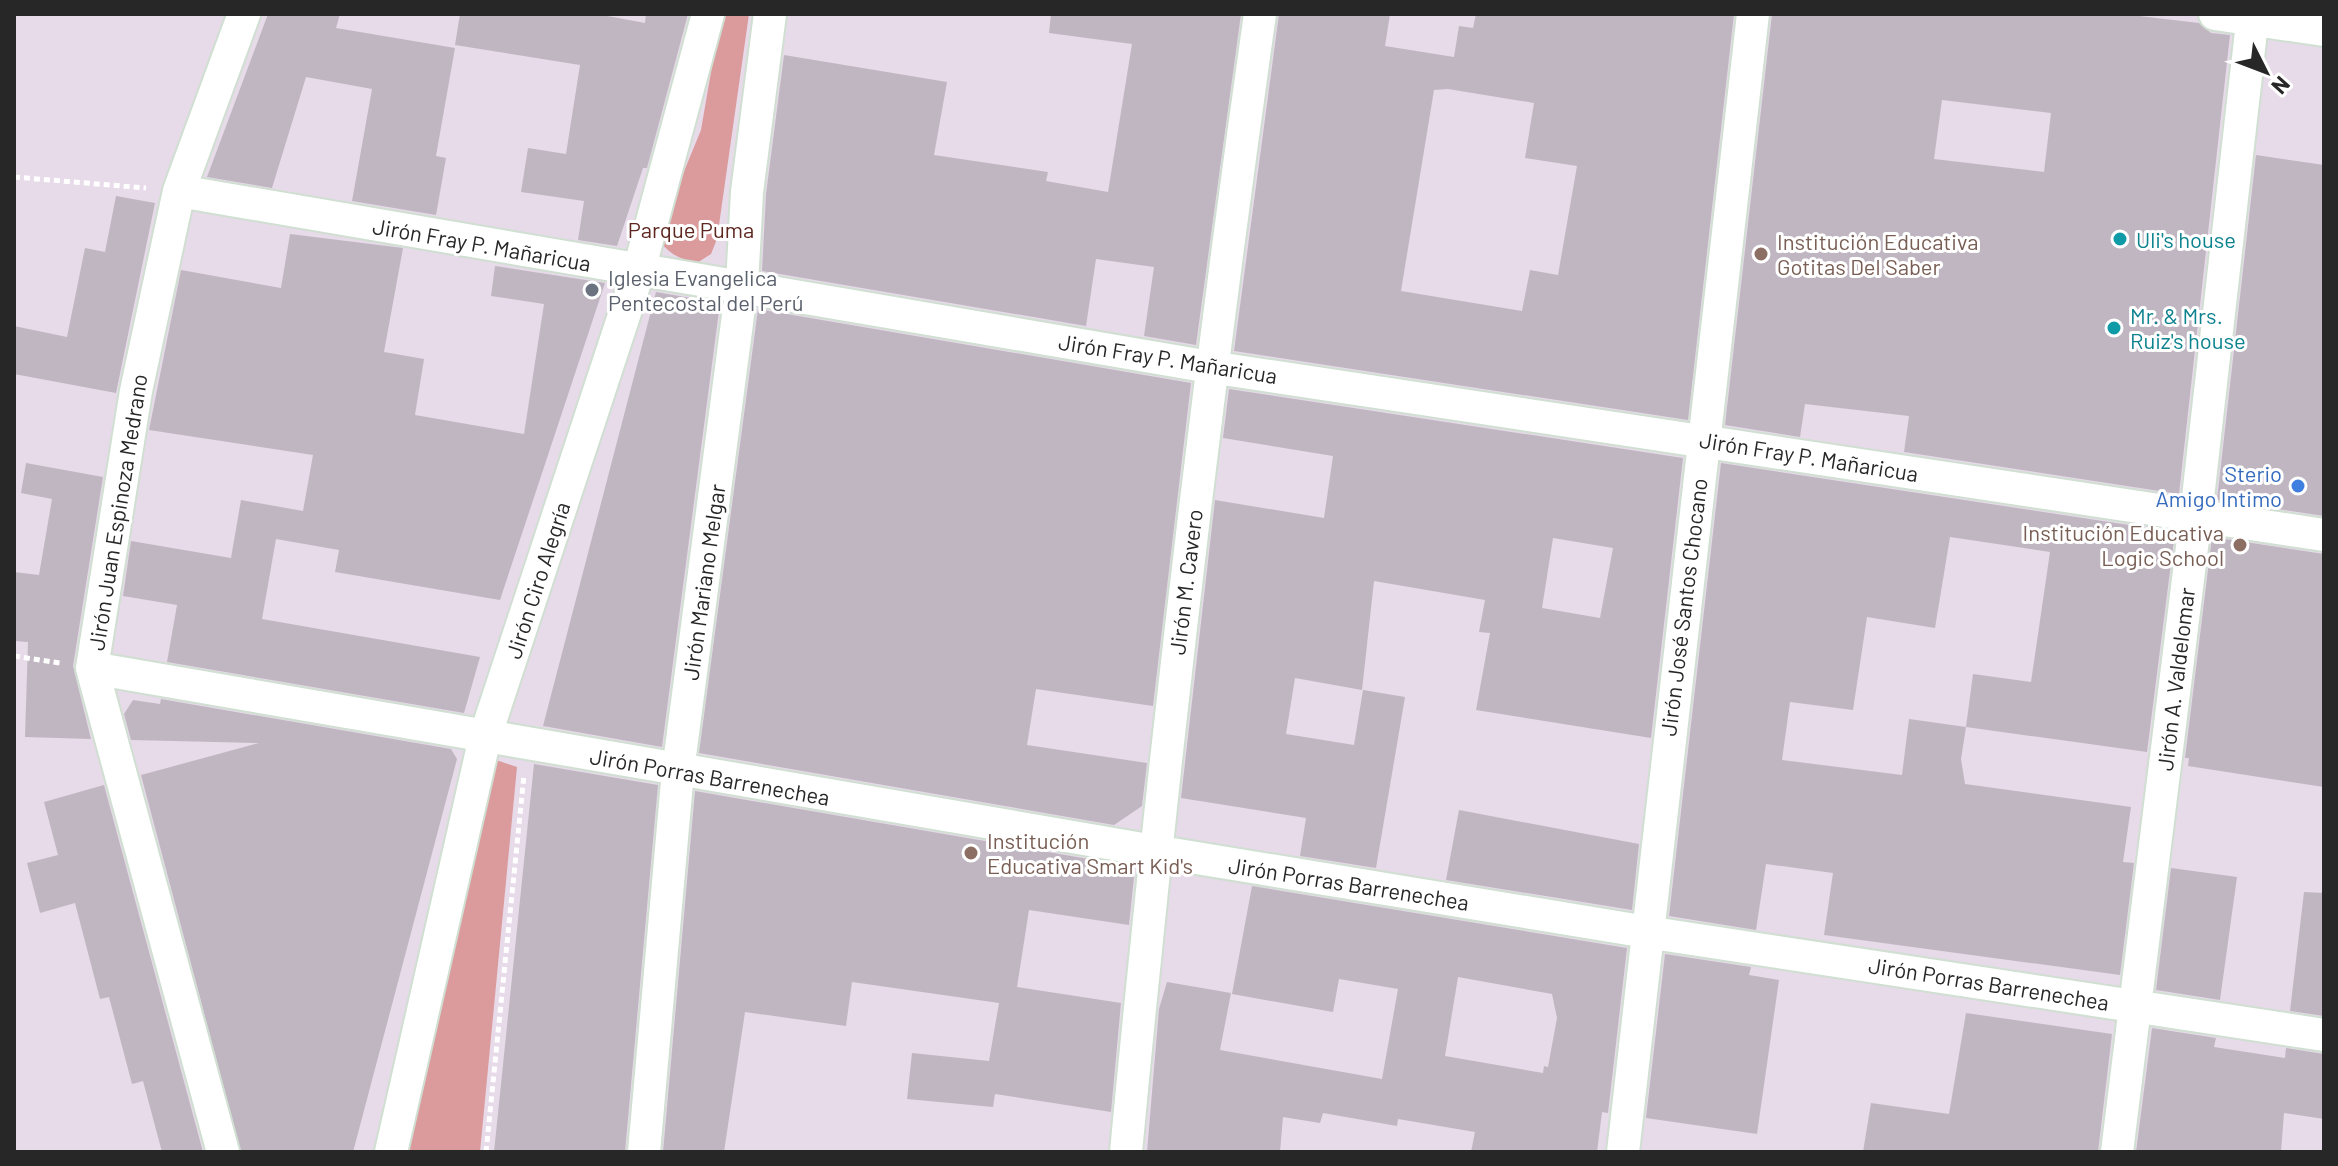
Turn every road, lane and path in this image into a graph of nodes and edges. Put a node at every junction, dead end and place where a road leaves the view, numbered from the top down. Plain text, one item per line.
1 (244, 14) edge
2 (708, 14) edge
3 (770, 14) edge
4 (1260, 14) edge
5 (1753, 14) edge
6 (2215, 14) edge
7 (2252, 16) edge
8 (2324, 30) edge
9 (14, 177) edge
10 (179, 191) junction
11 (639, 270) junction
12 (742, 285) junction
13 (1210, 367) junction
14 (1703, 439) junction
15 (2196, 515) junction
16 (2324, 535) edge
17 (14, 656) edge
18 (92, 668) junction
19 (485, 737) junction
20 (527, 744) junction
21 (678, 771) junction
22 (1154, 851) junction
23 (1646, 932) junction
24 (2134, 1005) junction
25 (2324, 1035) edge
26 (223, 1152) edge
27 (391, 1152) edge
28 (486, 1152) edge
29 (644, 1152) edge
30 (1126, 1152) edge
31 (1623, 1152) edge
32 (2117, 1152) edge

1 - 10 street, Jirón Juan Espinoza Medrano
2 - 11 street, Jirón Ciro Alegría
3 - 12 street, Jirón Mariano Melgar
4 - 13 street, Jirón M. Cavero
5 - 14 street, Jirón José Santos Chocano
6 - 7 street
7 - 8 street
7 - 15 street, Jirón A. Valdelomar
9 - 10 path
10 - 11 street, Jirón Fray P. Mañaricua
10 - 18 street, Jirón Juan Espinoza Medrano
11 - 12 street, Jirón Fray P. Mañaricua
11 - 19 street, Jirón Ciro Alegría
12 - 13 street, Jirón Fray P. Mañaricua
12 - 21 street, Jirón Mariano Melgar
13 - 14 street, Jirón Fray P. Mañaricua
13 - 22 street, Jirón M. Cavero
14 - 15 street, Jirón Fray P. Mañaricua
14 - 23 street, Jirón José Santos Chocano
15 - 16 street, Jirón Fray P. Mañaricua
15 - 24 street, Jirón A. Valdelomar
17 - 18 path
18 - 19 street, Jirón Porras Barrenechea
18 - 26 street, Jirón Juan Espinoza Medrano
19 - 20 street, Jirón Porras Barrenechea
19 - 27 street, Jirón Ciro Alegría
20 - 21 street, Jirón Porras Barrenechea
20 - 28 path
21 - 22 street, Jirón Porras Barrenechea
21 - 29 street, Jirón Mariano Melgar
22 - 23 street, Jirón Porras Barrenechea
22 - 30 street, Jirón M. Cavero
23 - 24 street, Jirón Porras Barrenechea
23 - 31 street, Jirón José Santos Chocano
24 - 25 street, Jirón Porras Barrenechea
24 - 32 street, Jirón A. Valdelomar

